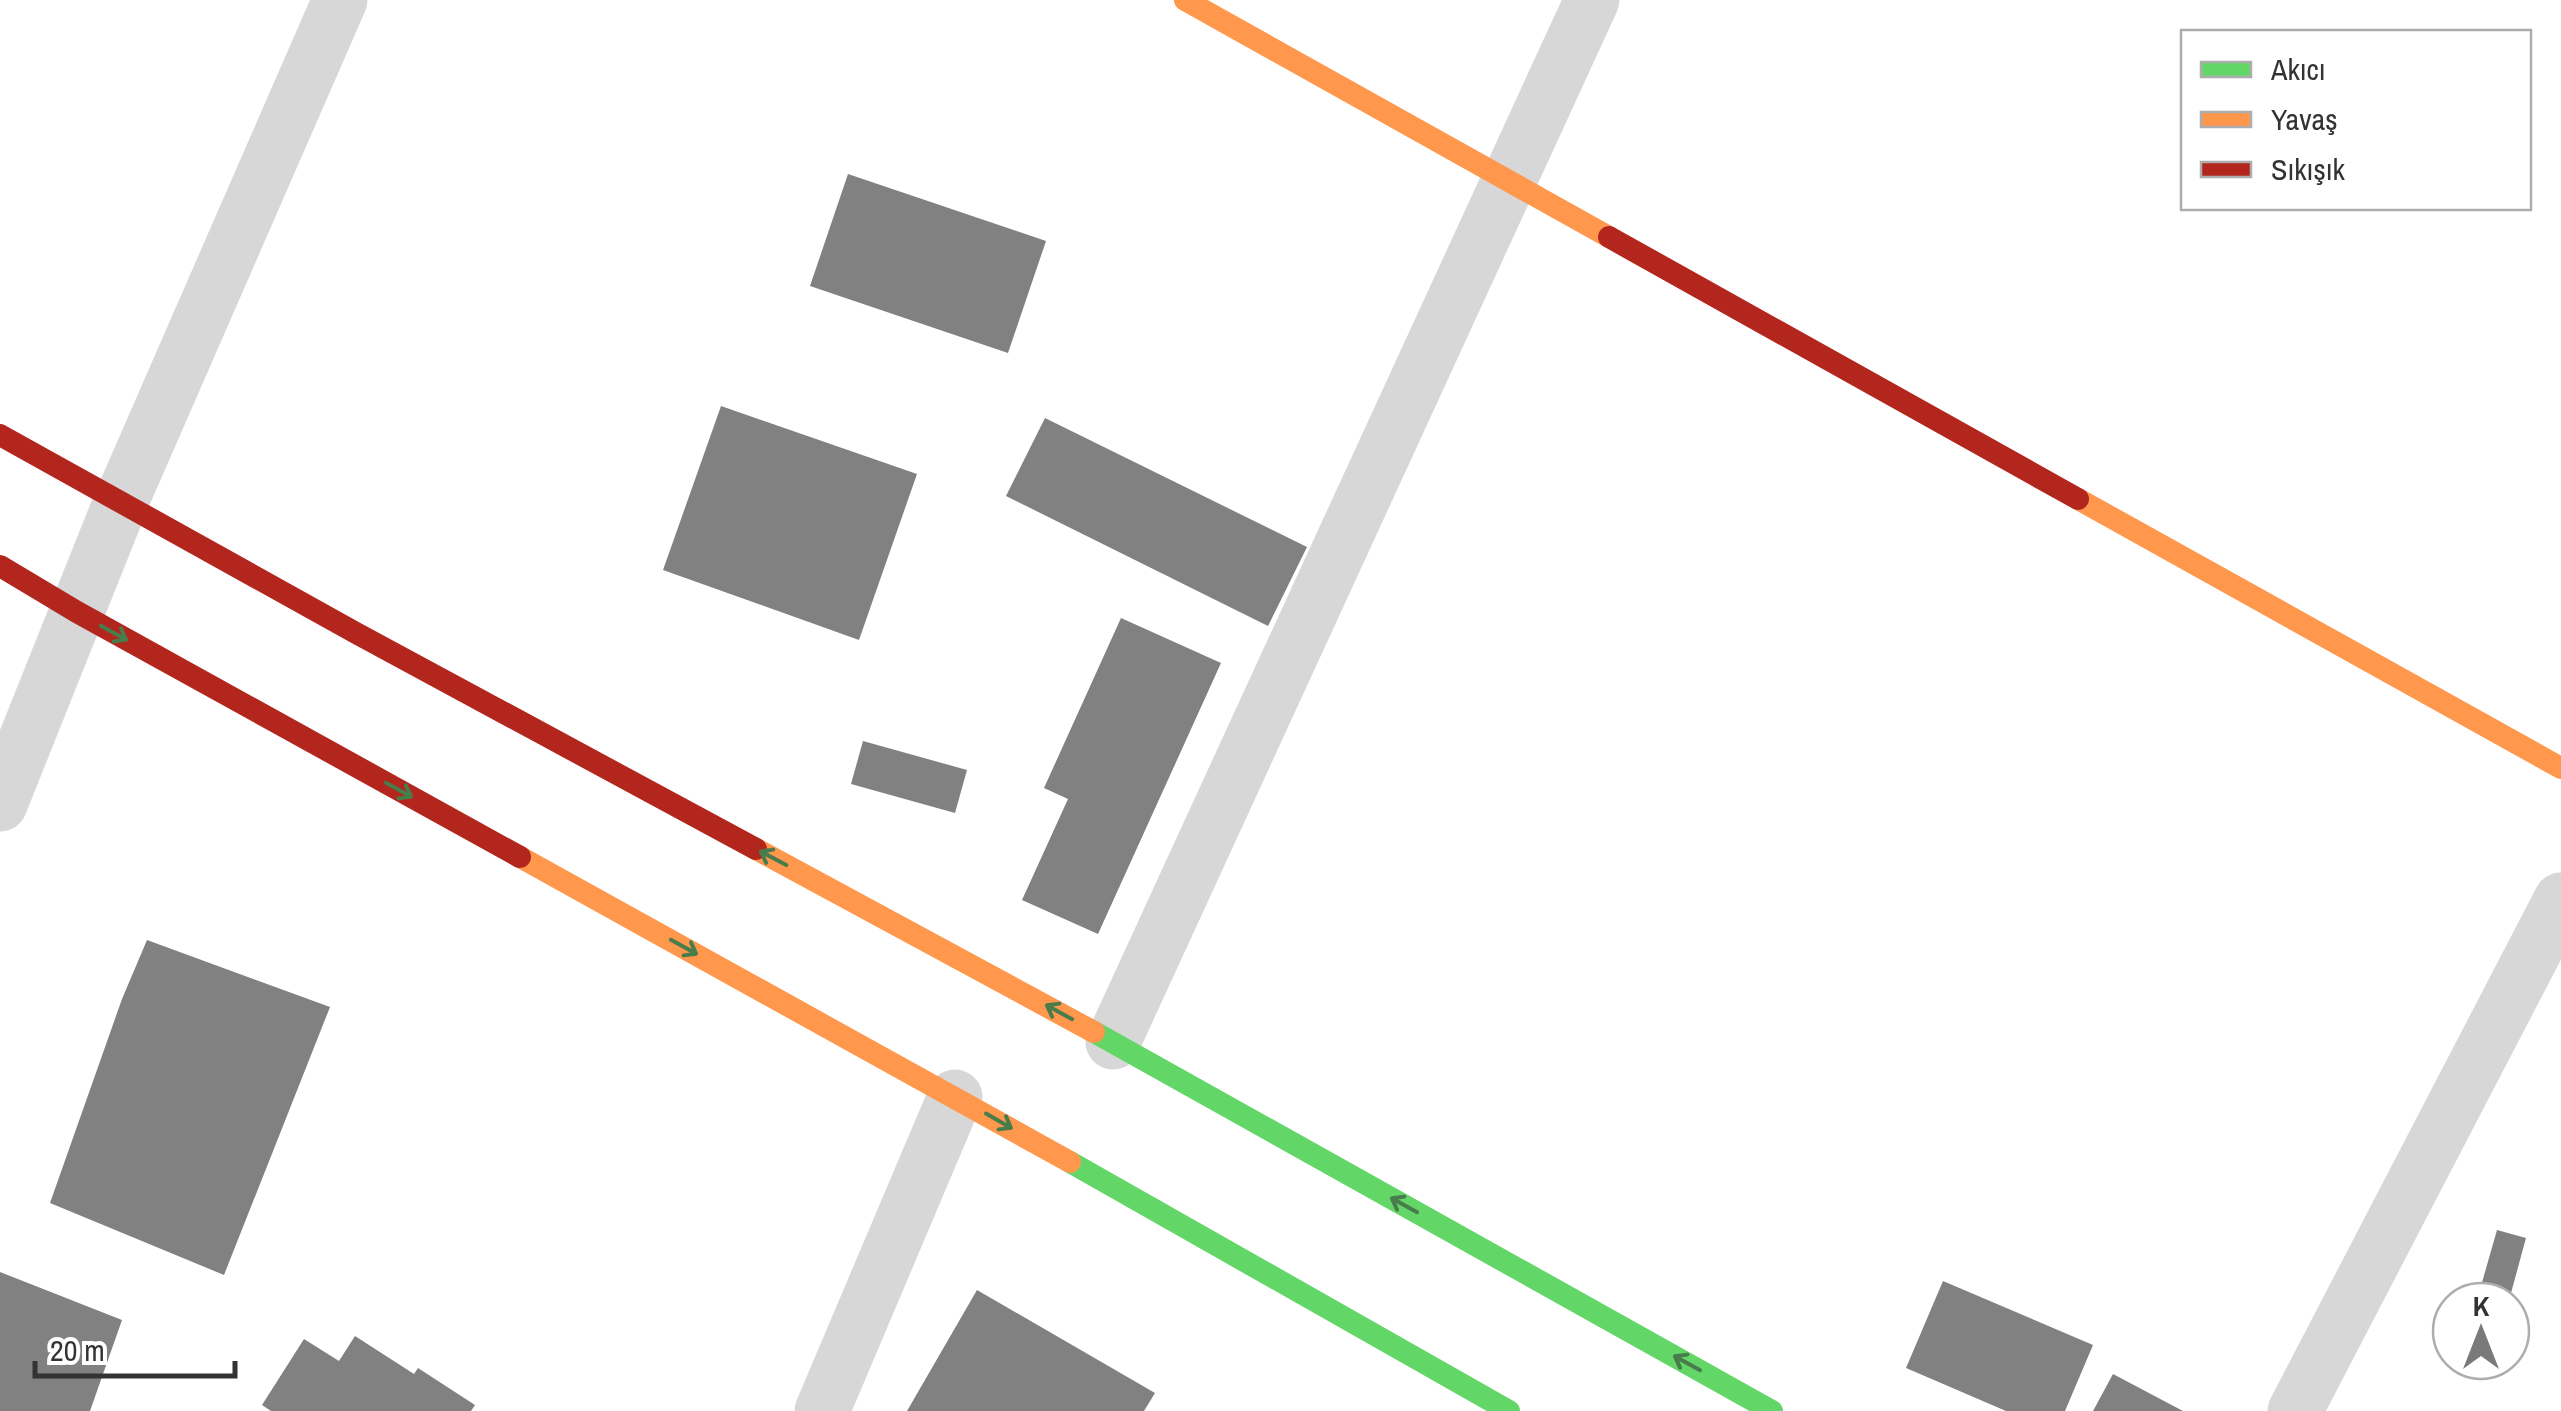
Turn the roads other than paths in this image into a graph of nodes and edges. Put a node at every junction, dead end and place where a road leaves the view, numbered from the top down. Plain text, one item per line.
1 (340, 0) edge
2 (1184, 0) edge
3 (1592, 0) edge
4 (1510, 183) junction
5 (0, 435) edge
6 (120, 504) junction
7 (0, 566) edge
8 (77, 612) junction
9 (2561, 768) edge
10 (0, 804) edge
11 (2561, 900) edge
12 (1112, 1042) junction
13 (955, 1097) junction
14 (822, 1411) edge
15 (1510, 1411) edge
16 (1772, 1411) edge
17 (2295, 1411) edge

1 - 6 street
2 - 4 street
3 - 4 street
4 - 9 street
4 - 12 street
5 - 6 street
6 - 8 street
12 -> 6 street
7 - 8 street
8 - 10 street
8 -> 13 street
11 - 17 street
16 -> 12 street
13 - 14 street
13 -> 15 street

